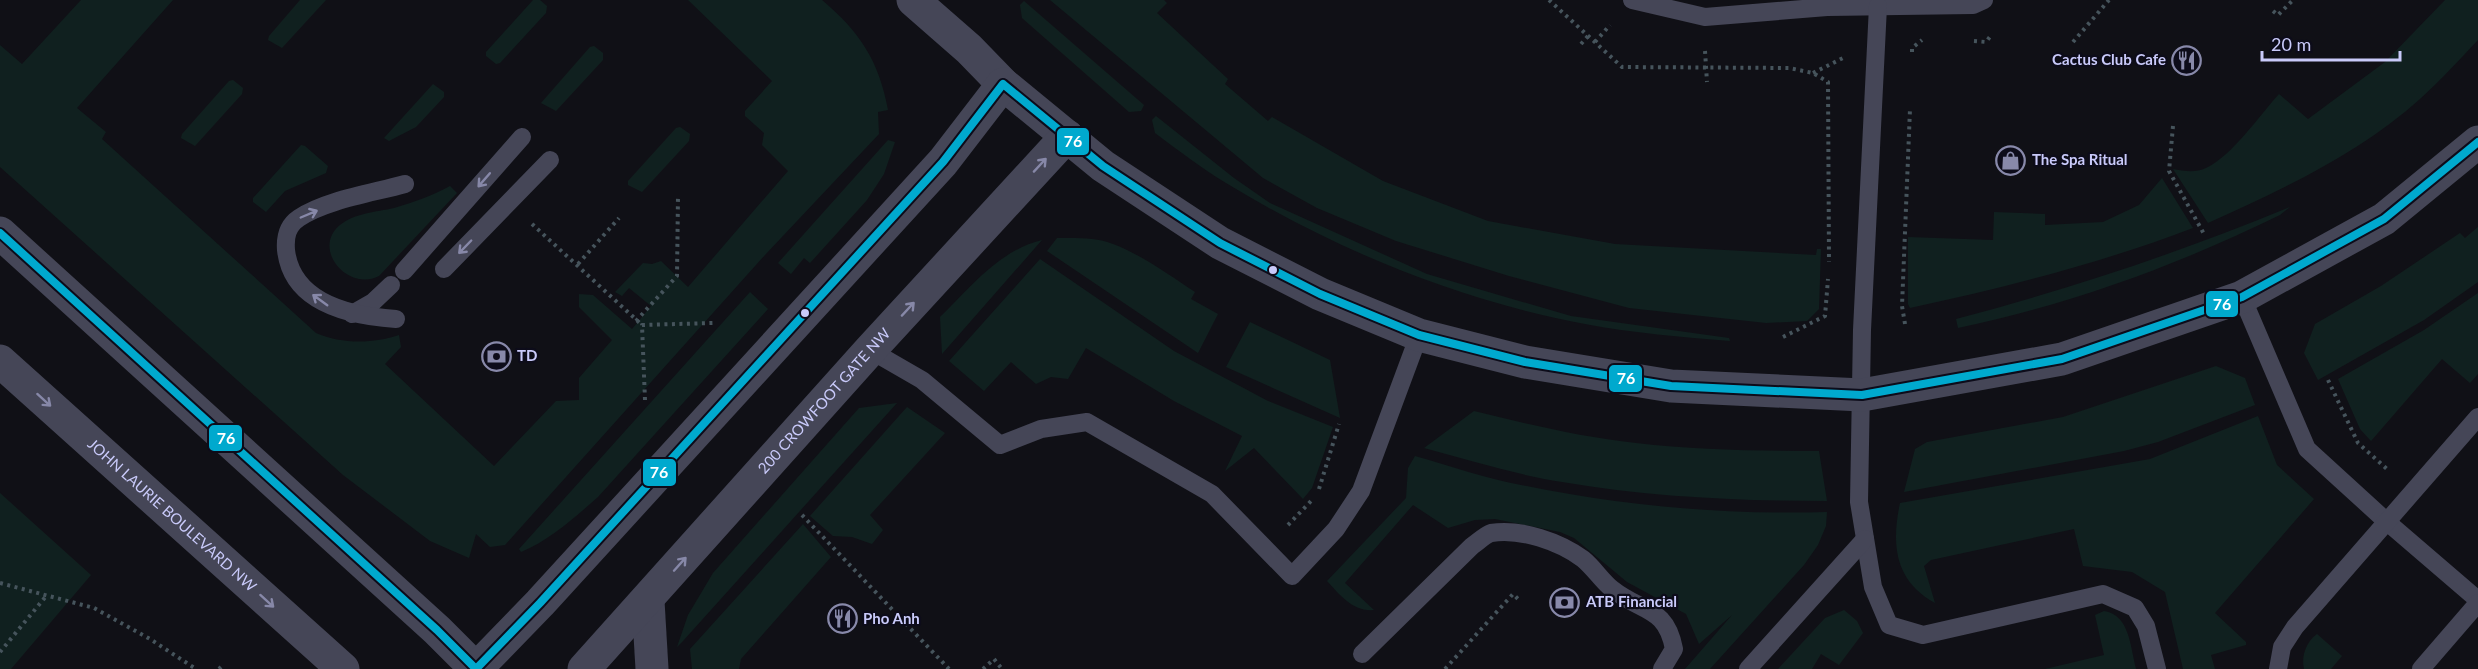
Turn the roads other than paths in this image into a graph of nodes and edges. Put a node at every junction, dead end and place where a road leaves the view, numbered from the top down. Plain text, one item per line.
1 (913, 0) edge
2 (1632, 0) edge
3 (1984, 0) edge
4 (1878, 6) junction
5 (1003, 84) junction
6 (522, 136) dead end
7 (1067, 136) junction
8 (2478, 142) edge
9 (550, 160) dead end
10 (405, 184) dead end
11 (0, 233) edge
12 (444, 269) dead end
13 (404, 271) dead end
14 (391, 285) dead end
15 (2242, 297) junction
16 (352, 314) junction
17 (396, 319) dead end
18 (1419, 335) junction
19 (870, 350) junction
20 (0, 361) edge
21 (1863, 395) junction
22 (2478, 417) edge
23 (2386, 521) junction
24 (1865, 539) junction
25 (648, 601) junction
26 (2478, 601) edge
27 (1362, 654) dead end
28 (343, 669) edge
29 (476, 669) edge
30 (584, 669) edge
31 (652, 669) edge
32 (1662, 669) edge
33 (1748, 669) edge
34 (2157, 669) edge
35 (2278, 669) edge
36 (2421, 669) edge

1 - 5 street
2 - 4 lane
3 - 4 lane
4 - 21 lane
5 - 7 street
5 - 29 street
6 -> 13 lane
7 - 18 street
19 -> 7 street, 200 CROWFOOT GATE NW
8 - 15 street
9 -> 12 lane
16 -> 10 lane
11 - 29 street
14 - 16 lane
15 - 21 street
15 - 23 lane
16 - 17 lane
18 - 19 lane
18 - 21 street
25 -> 19 street, 200 CROWFOOT GATE NW
20 -> 28 street, JOHN LAURIE BOULEVARD NW
21 - 24 lane
22 - 23 lane
23 - 26 lane
23 - 35 lane
24 - 33 lane
24 - 34 lane
25 - 30 street, 200 CROWFOOT GATE NW
25 - 31 street
26 - 36 lane
27 - 32 lane

